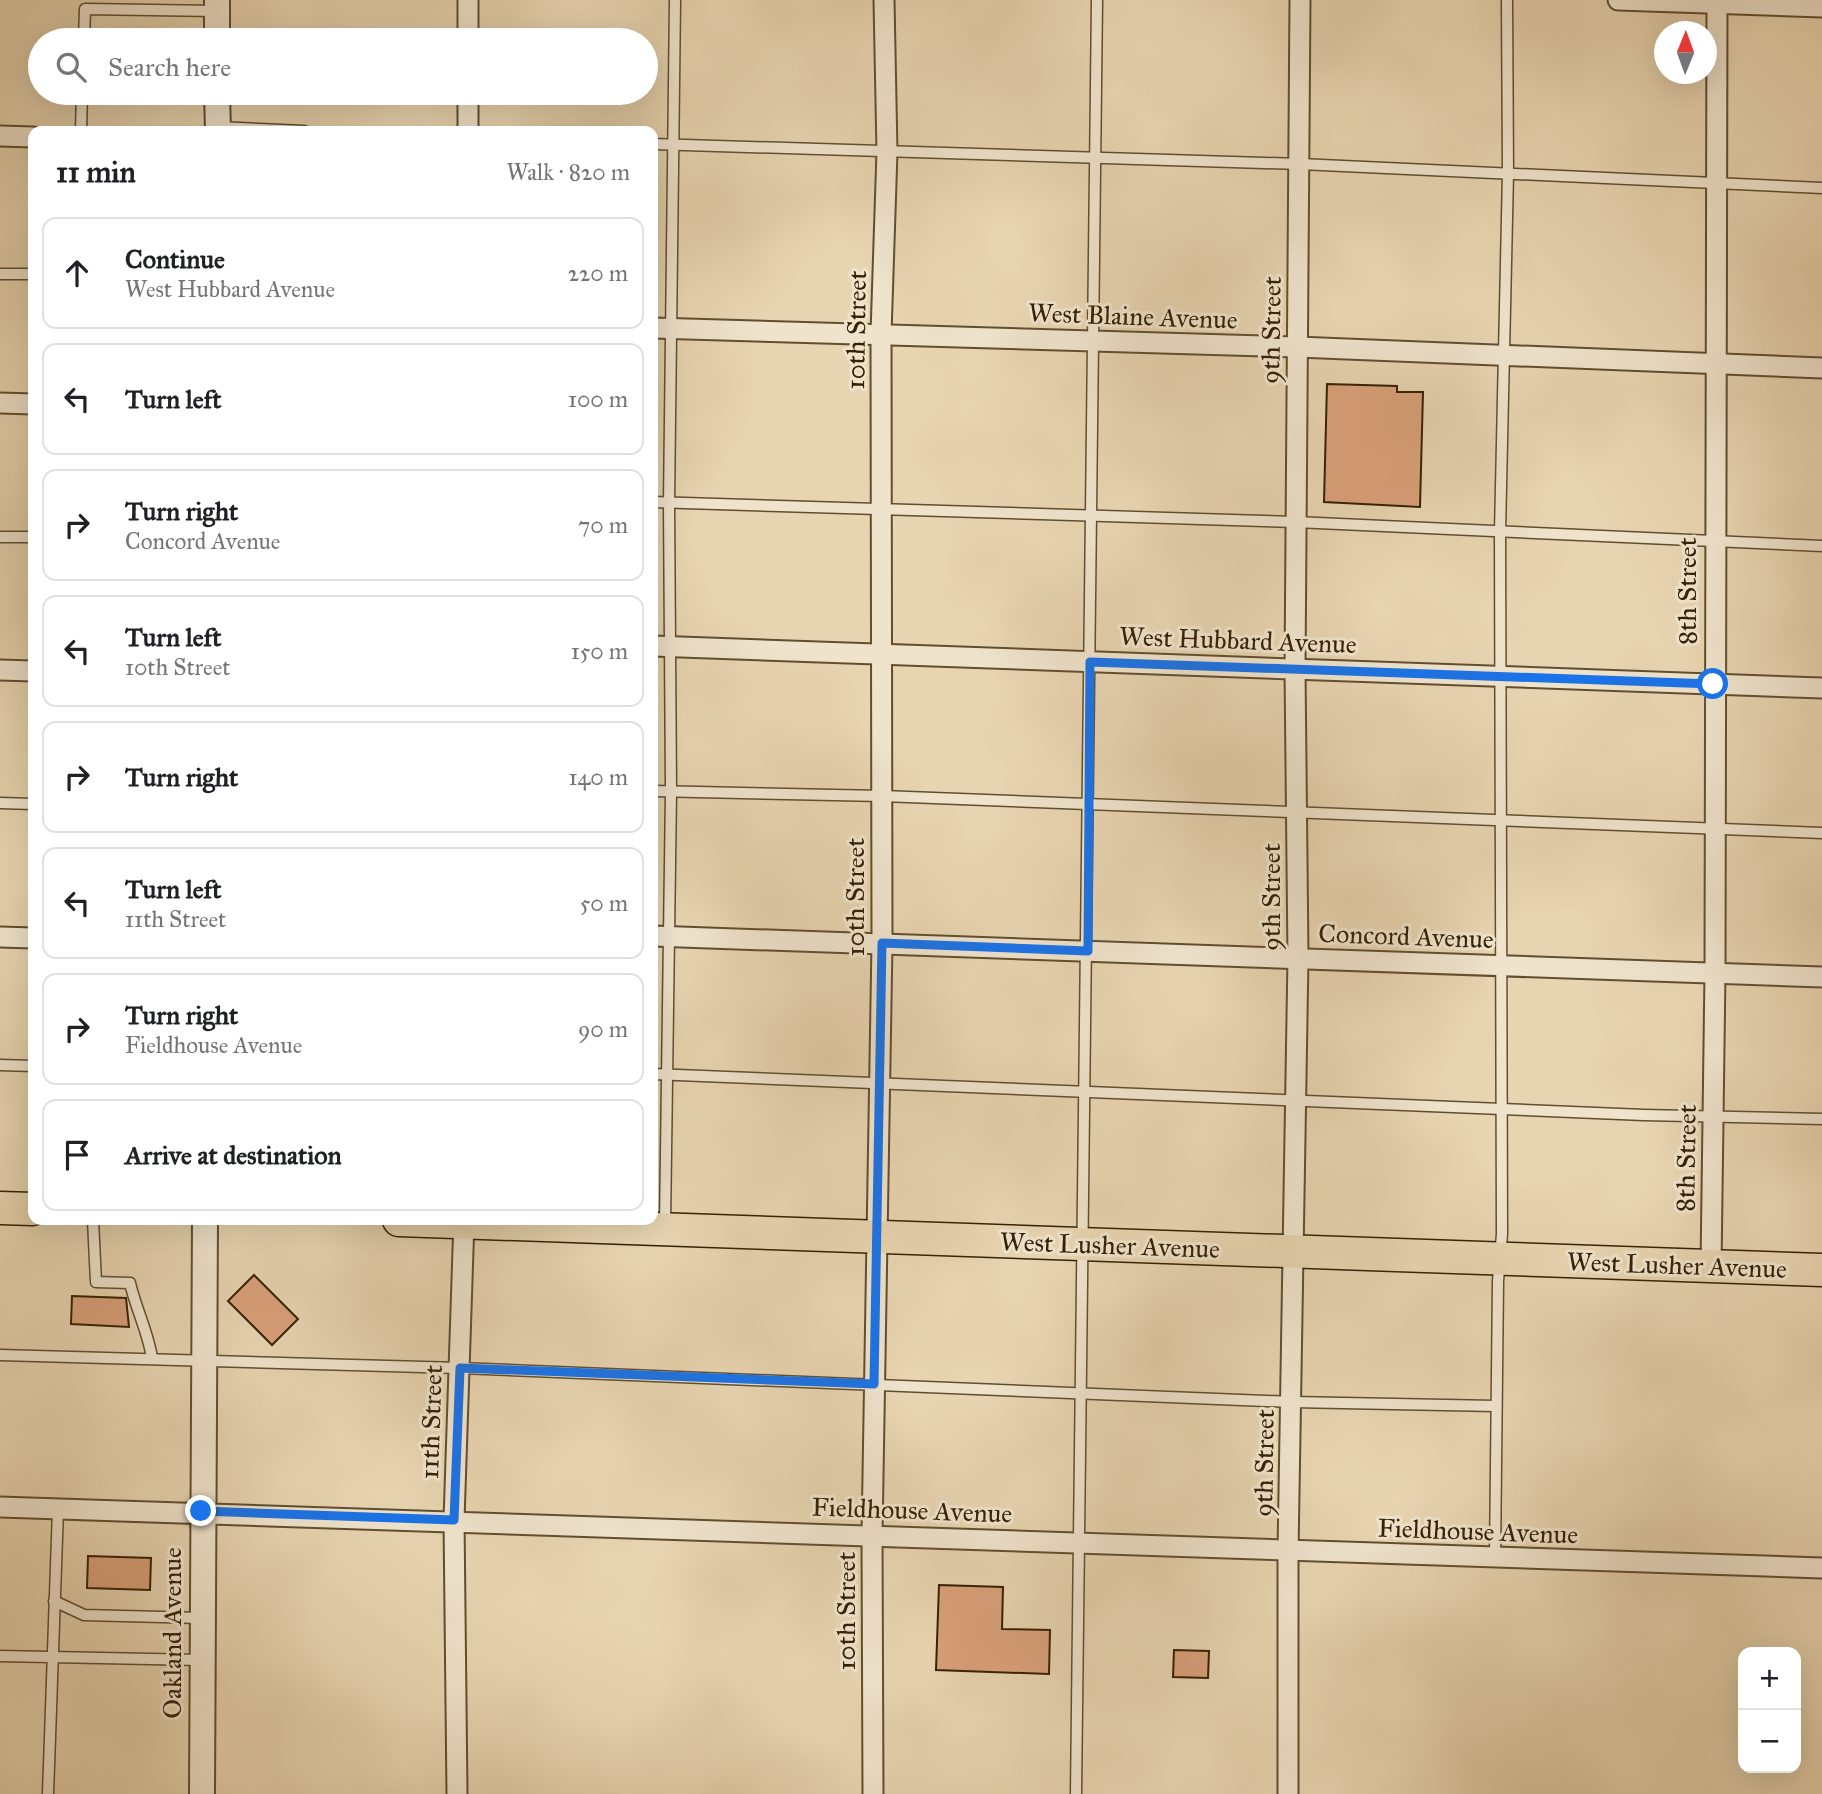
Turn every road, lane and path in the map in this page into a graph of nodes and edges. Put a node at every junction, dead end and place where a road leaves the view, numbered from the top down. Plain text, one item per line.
1 (468, 0) edge
2 (675, 0) edge
3 (884, 0) edge
4 (1097, 0) edge
5 (1300, 0) edge
6 (1507, 0) edge
7 (1618, 0) edge
8 (1717, 2) edge
9 (217, 6) edge
10 (1822, 7) edge
11 (84, 28) edge
12 (217, 28) edge
13 (468, 28) edge
14 (82, 105) edge
15 (217, 105) edge
16 (468, 105) edge
17 (81, 126) edge
18 (218, 126) edge
19 (468, 126) edge
20 (0, 136) edge
21 (28, 137) edge
22 (658, 144) edge
23 (672, 145) junction
24 (887, 152) junction
25 (1095, 158) junction
26 (1300, 164) junction
27 (1508, 173) junction
28 (1716, 184) junction
29 (1822, 188) edge
30 (0, 274) edge
31 (28, 274) edge
32 (663, 329) edge
33 (881, 334) junction
34 (1094, 341) junction
35 (1297, 347) junction
36 (1503, 355) junction
37 (1714, 364) junction
38 (1822, 368) edge
39 (0, 403) edge
40 (28, 404) edge
41 (658, 502) edge
42 (668, 503) junction
43 (881, 510) junction
44 (1092, 518) junction
45 (1296, 522) junction
46 (1500, 532) junction
47 (0, 537) edge
48 (28, 537) edge
49 (1714, 541) junction
50 (1822, 546) edge
51 (661, 646) edge
52 (881, 654) junction
53 (1090, 662) junction
54 (1295, 668) junction
55 (0, 670) edge
56 (28, 671) edge
57 (1501, 676) junction
58 (1713, 684) junction
59 (1822, 688) edge
60 (658, 791) edge
61 (671, 791) junction
62 (882, 796) junction
63 (0, 803) edge
64 (28, 804) edge
65 (1089, 804) junction
66 (1297, 811) junction
67 (1503, 821) junction
68 (1714, 829) junction
69 (1822, 833) edge
70 (661, 936) edge
71 (0, 937) edge
72 (28, 938) edge
73 (882, 943) junction
74 (1088, 951) junction
75 (1298, 958) junction
76 (1500, 965) junction
77 (1715, 973) junction
78 (1822, 977) edge
79 (0, 1065) edge
80 (28, 1066) edge
81 (658, 1074) edge
82 (666, 1074) junction
83 (879, 1083) junction
84 (1086, 1093) junction
85 (1296, 1101) junction
86 (1501, 1109) junction
87 (1713, 1116) junction
88 (1822, 1119) edge
89 (0, 1208) edge
90 (28, 1209) edge
91 (93, 1225) edge
92 (205, 1225) edge
93 (464, 1225) edge
94 (564, 1225) edge
95 (665, 1229) junction
96 (876, 1237) junction
97 (1083, 1244) junction
98 (1294, 1252) junction
99 (1499, 1259) junction
100 (1710, 1267) junction
101 (1822, 1270) edge
102 (0, 1355) edge
103 (152, 1358) junction
104 (203, 1360) junction
105 (460, 1368) junction
106 (874, 1384) junction
107 (1081, 1393) junction
108 (1292, 1402) junction
109 (1496, 1406) junction
110 (0, 1507) edge
111 (58, 1508) junction
112 (201, 1511) junction
113 (454, 1520) junction
114 (872, 1535) junction
115 (1077, 1543) junction
116 (1288, 1552) junction
117 (1495, 1558) junction
118 (1822, 1568) edge
119 (54, 1601) junction
120 (201, 1618) junction
121 (0, 1656) edge
122 (51, 1657) junction
123 (201, 1660) junction
124 (48, 1794) edge
125 (202, 1794) edge
126 (457, 1794) edge
127 (873, 1794) edge
128 (1076, 1794) edge
129 (1288, 1794) edge

1 - 13 street
2 - 23 lane
3 - 24 street, 10th Street
4 - 25 lane
5 - 26 street, 9th Street
6 - 27 lane
7 - 8 street
8 - 10 street
8 - 28 street, 8th Street
9 - 11 lane
9 - 12 street
14 - 17 lane
15 - 18 street
16 - 19 street
20 - 21 street
22 - 23 lane
23 - 24 lane
23 - 32 lane
24 - 25 lane
24 - 33 street, 10th Street
25 - 26 lane
25 - 34 lane
26 - 27 lane
26 - 35 street, 9th Street
27 - 28 lane
27 - 36 lane
28 - 29 lane
28 - 37 street, 8th Street
30 - 31 lane
32 - 33 street, West Blaine Avenue
32 - 42 lane
33 - 34 street, West Blaine Avenue
33 - 43 street, 10th Street
34 - 35 street, West Blaine Avenue
34 - 44 lane
35 - 36 street, West Blaine Avenue
35 - 45 street, 9th Street
36 - 37 street, West Blaine Avenue
36 - 46 lane
37 - 38 street, West Blaine Avenue
37 - 49 street, 8th Street
39 - 40 street
41 - 42 lane
42 - 43 lane
42 - 51 lane
43 - 44 lane
43 - 52 street, 10th Street
44 - 45 lane
44 - 53 lane
45 - 46 lane
45 - 54 street, 9th Street
46 - 49 lane
46 - 57 lane
47 - 48 lane
49 - 50 lane
49 - 58 street, 8th Street
51 - 52 street, West Hubbard Avenue
51 - 61 lane
52 - 53 street, West Hubbard Avenue
52 - 62 street, 10th Street
53 - 54 street, West Hubbard Avenue
53 - 65 lane
54 - 57 street, West Hubbard Avenue
54 - 66 street, 9th Street
55 - 56 street
57 - 58 street, West Hubbard Avenue
57 - 67 lane
58 - 59 street, West Hubbard Avenue
58 - 68 street, 8th Street
60 - 61 lane
61 - 62 lane
61 - 70 lane
62 - 65 lane
62 - 73 street, 10th Street
63 - 64 lane
65 - 66 lane
65 - 74 lane
66 - 67 lane
66 - 75 street, 9th Street
67 - 68 lane
67 - 76 lane
68 - 69 lane
68 - 77 street, 8th Street
70 - 73 street, Concord Avenue
70 - 82 lane
71 - 72 street
73 - 74 street, Concord Avenue
73 - 83 street, 10th Street
74 - 75 street, Concord Avenue
74 - 84 lane
75 - 76 street, Concord Avenue
75 - 85 street, 9th Street
76 - 77 street, Concord Avenue
76 - 86 lane
77 - 78 street, Concord Avenue
77 - 87 street, 8th Street
79 - 80 lane
81 - 82 lane
82 - 83 lane
82 - 95 lane
83 - 84 lane
83 - 96 street, 10th Street
84 - 85 lane
84 - 97 lane
85 - 86 lane
85 - 98 street, 9th Street
86 - 87 lane
86 - 99 lane
87 - 88 lane
87 - 100 street, 8th Street
89 - 90 main road
91 - 103 lane
92 - 104 street, Oakland Avenue
93 - 105 street, 11th Street
94 - 95 main road, West Lusher Avenue
95 - 96 main road, West Lusher Avenue
96 - 97 main road, West Lusher Avenue
96 - 106 street, 10th Street
97 - 98 main road, West Lusher Avenue
97 - 107 lane
98 - 99 main road, West Lusher Avenue
98 - 108 street, 9th Street
99 - 100 main road, West Lusher Avenue
99 - 109 lane
100 - 101 main road, West Lusher Avenue
102 - 103 lane
103 - 104 lane
104 - 105 lane
104 - 112 street, Oakland Avenue
105 - 106 lane
105 - 113 street, 11th Street
106 - 107 lane
106 - 114 street, 10th Street
107 - 108 lane
107 - 115 lane
108 - 109 lane
108 - 116 street, 9th Street
109 - 117 lane
110 - 111 street, Fieldhouse Avenue
111 - 112 street, Fieldhouse Avenue
111 - 119 lane
112 - 113 street, Fieldhouse Avenue
112 - 120 street, Oakland Avenue
113 - 114 street, Fieldhouse Avenue
113 - 126 street, 11th Street
114 - 115 street, Fieldhouse Avenue
114 - 127 street, 10th Street
115 - 116 street, Fieldhouse Avenue
115 - 128 lane
116 - 117 street, Fieldhouse Avenue
116 - 129 street, 9th Street
117 - 118 street, Fieldhouse Avenue
119 - 120 lane
119 - 122 lane
120 - 123 street, Oakland Avenue
121 - 122 lane
122 - 123 lane
122 - 124 lane
123 - 125 street, Oakland Avenue

